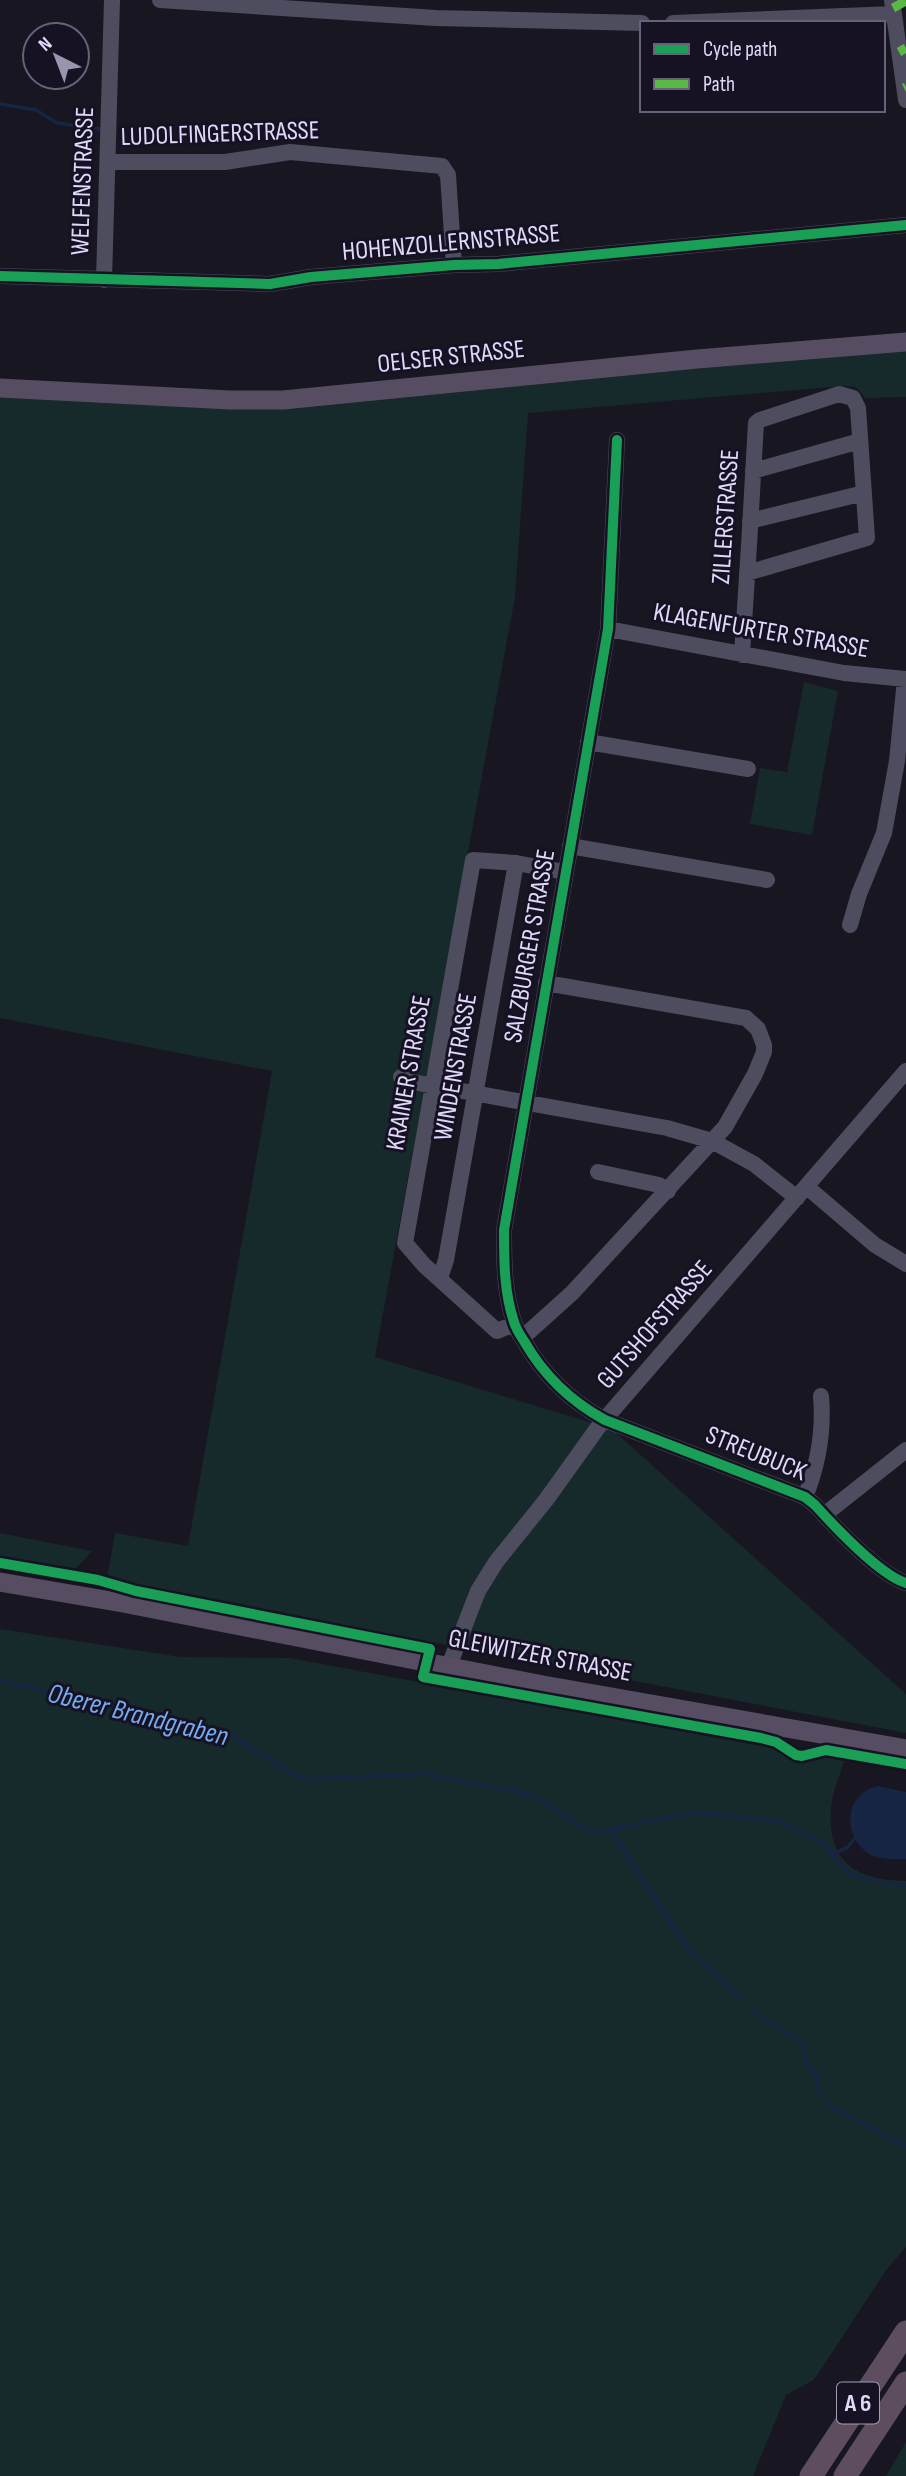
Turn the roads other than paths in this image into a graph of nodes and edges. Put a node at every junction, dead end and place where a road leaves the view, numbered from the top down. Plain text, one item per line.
1 (112, 0) edge
2 (160, 0) edge
3 (896, 6) edge
4 (699, 21) edge
5 (640, 23) edge
6 (902, 50) edge
7 (905, 92) edge
8 (108, 162) junction
9 (906, 225) edge
10 (454, 265) junction
11 (0, 276) edge
12 (104, 280) junction
13 (906, 342) edge
14 (0, 388) edge
15 (617, 440) dead end
16 (860, 441) junction
17 (753, 471) junction
18 (864, 493) junction
19 (750, 521) junction
20 (747, 573) junction
21 (608, 629) junction
22 (742, 654) junction
23 (905, 679) edge
24 (588, 742) junction
25 (748, 769) dead end
26 (570, 846) junction
27 (516, 863) junction
28 (565, 872) junction
29 (767, 880) dead end
30 (850, 925) dead end
31 (546, 983) junction
32 (906, 1071) edge
33 (401, 1077) dead end
34 (431, 1086) junction
35 (476, 1094) junction
36 (526, 1102) junction
37 (712, 1141) junction
38 (598, 1172) dead end
39 (668, 1191) junction
40 (802, 1193) junction
41 (906, 1264) edge
42 (440, 1278) junction
43 (518, 1331) junction
44 (821, 1396) dead end
45 (605, 1420) junction
46 (906, 1450) edge
47 (804, 1497) junction
48 (824, 1515) junction
49 (0, 1582) edge
50 (906, 1583) edge
51 (449, 1665) junction
52 (906, 1749) edge
53 (906, 2332) edge
54 (906, 2383) edge
55 (811, 2476) edge
56 (845, 2476) edge

1 - 8 street, WELFENSTRASSE
2 - 5 street
3 - 4 street
3 - 6 street
6 - 7 street
8 - 10 street, LUDOLFINGERSTRASSE
8 - 12 street, WELFENSTRASSE
9 - 10 street, HOHENZOLLERNSTRASSE
10 - 12 street, HOHENZOLLERNSTRASSE
11 - 12 street, HOHENZOLLERNSTRASSE
13 - 14 main road, OELSER STRASSE
15 - 21 street, SALZBURGER STRASSE
16 - 17 street
16 - 17 street, ZILLERSTRASSE
16 - 18 street
17 - 19 street, ZILLERSTRASSE
18 - 19 street
18 - 20 street
19 - 20 street, ZILLERSTRASSE
20 - 22 street, ZILLERSTRASSE
21 - 22 street, KLAGENFURTER STRASSE
21 - 24 street, SALZBURGER STRASSE
22 - 23 street, KLAGENFURTER STRASSE
23 - 30 street
24 - 25 street
24 - 26 street, SALZBURGER STRASSE
26 - 28 street, SALZBURGER STRASSE
26 - 29 street
27 - 28 street, KRAINER STRASSE
27 - 34 street, KRAINER STRASSE
27 - 35 street, WINDENSTRASSE
28 - 31 street, SALZBURGER STRASSE
31 - 36 street, SALZBURGER STRASSE
31 - 37 street
32 - 40 street, GUTSHOFSTRASSE
33 - 34 street
34 - 35 street
34 - 42 street, KRAINER STRASSE
35 - 36 street
35 - 42 street, WINDENSTRASSE
36 - 37 street
36 - 43 street, SALZBURGER STRASSE
37 - 39 street
37 - 40 street
38 - 39 street
39 - 43 street
40 - 41 street
40 - 45 street, GUTSHOFSTRASSE
42 - 43 street, KRAINER STRASSE
43 - 45 street, SALZBURGER STRASSE
44 - 47 street, STREUBUCK
45 - 47 street, STREUBUCK
45 - 51 street, GUTSHOFSTRASSE
46 - 48 street
47 - 48 street, STREUBUCK
48 - 50 street, STREUBUCK
49 - 51 main road, GLEIWITZER STRASSE
51 - 52 main road, GLEIWITZER STRASSE
53 - 55 highway, A 6
54 - 56 highway, A 6

